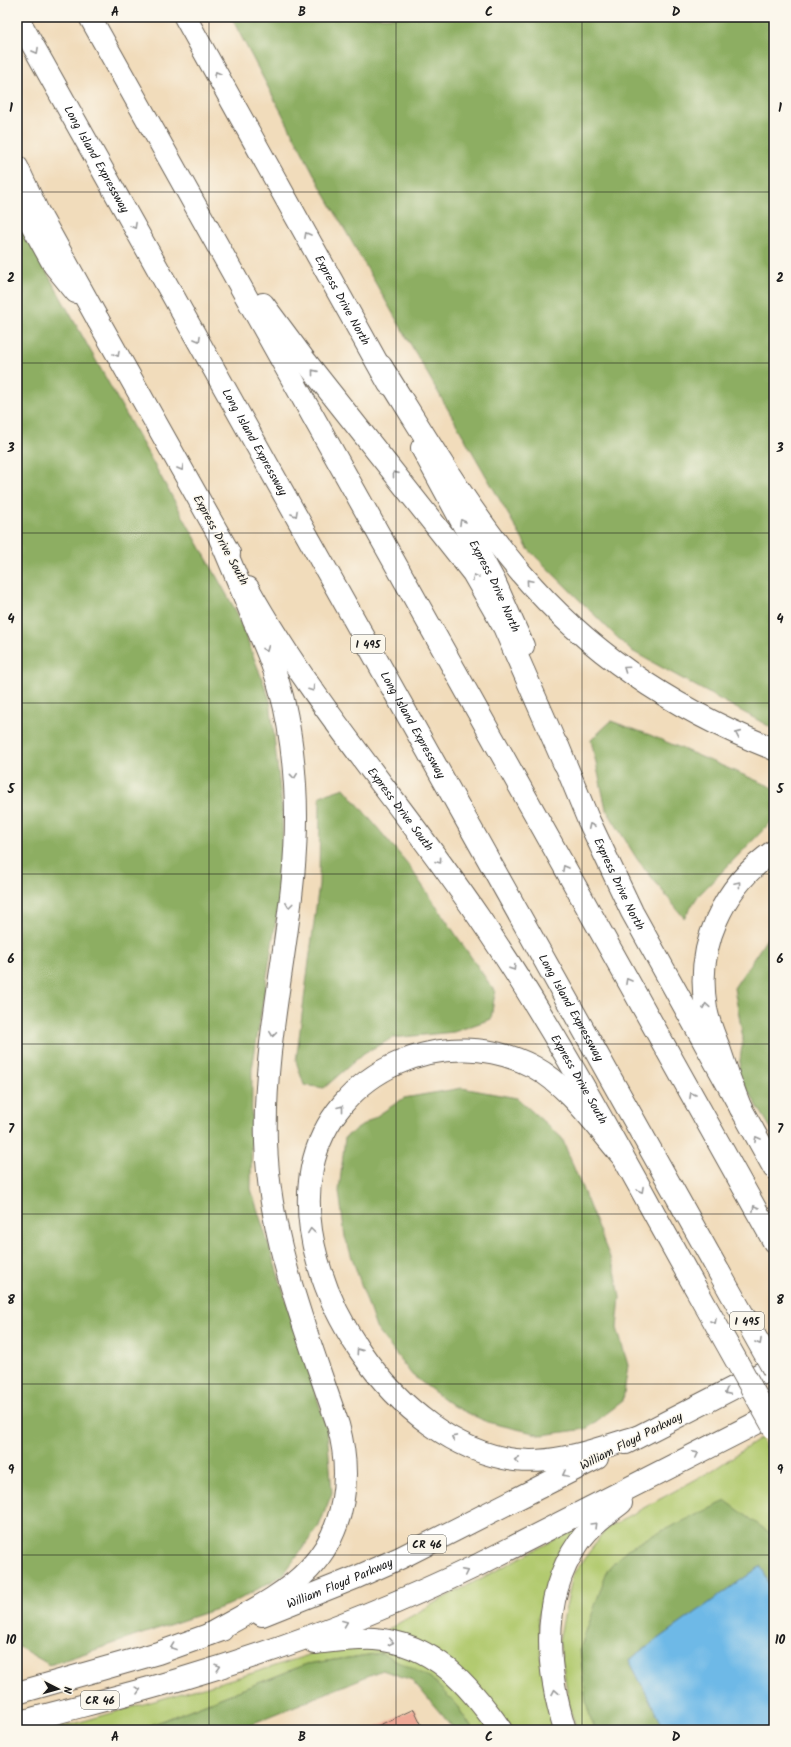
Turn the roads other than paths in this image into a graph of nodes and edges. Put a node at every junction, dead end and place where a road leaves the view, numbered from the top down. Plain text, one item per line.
1 (17, 17) edge
2 (90, 17) edge
3 (185, 17) edge
4 (17, 167) edge
5 (17, 198) edge
6 (209, 230) junction
7 (98, 320) junction
8 (381, 366) junction
9 (219, 536) junction
10 (774, 749) edge
11 (564, 763) junction
12 (774, 852) edge
13 (741, 1109) junction
14 (622, 1156) junction
15 (774, 1168) edge
16 (774, 1242) edge
17 (774, 1369) edge
18 (774, 1414) edge
19 (774, 1428) edge
20 (638, 1437) junction
21 (661, 1472) junction
22 (210, 1634) junction
23 (282, 1646) junction
24 (17, 1693) edge
25 (17, 1723) edge
26 (501, 1730) edge
27 (565, 1730) edge

1 -> 17 main road, Long Island Expressway / I 495, bridge
2 - 6 main road
8 -> 3 main road, Express Drive North
4 - 7 main road
5 - 7 main road, Express Drive South
11 -> 6 main road
16 -> 6 main road
7 -> 9 main road, Express Drive South
10 -> 8 main road
11 -> 8 main road, Express Drive North
9 -> 14 main road, Express Drive South
9 -> 22 main road
13 -> 11 main road, Express Drive North
13 -> 12 main road
15 -> 13 main road, Express Drive North
14 -> 19 main road, Express Drive South, bridge
20 -> 14 main road
17 -> 20 main road, William Floyd Parkway / CR 46
21 -> 18 main road, CR 46
20 -> 22 main road, William Floyd Parkway / CR 46
23 -> 21 main road, CR 46
27 -> 21 main road
22 -> 24 main road, William Floyd Parkway / CR 46
25 -> 23 main road, CR 46
23 -> 26 main road

